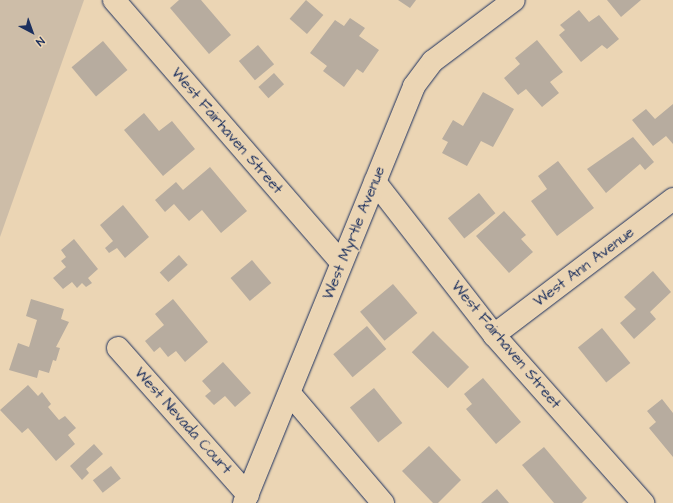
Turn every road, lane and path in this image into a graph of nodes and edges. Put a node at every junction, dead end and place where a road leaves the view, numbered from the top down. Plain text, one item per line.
1 (114, 0) edge
2 (514, 0) edge
3 (375, 182) junction
4 (673, 200) edge
5 (340, 262) junction
6 (494, 335) junction
7 (118, 348) dead end
8 (291, 395) junction
9 (246, 499) edge
10 (383, 503) edge
11 (643, 503) edge

1 - 5 street, West Fairhaven Street
2 - 3 street, West Myrtle Avenue
3 - 5 street, West Myrtle Avenue
3 - 6 street, West Fairhaven Street
4 - 6 street, West Ann Avenue
5 - 8 street, West Myrtle Avenue
6 - 11 street, West Fairhaven Street
7 - 9 street, West Nevada Court
8 - 9 street, West Myrtle Avenue
8 - 10 street

